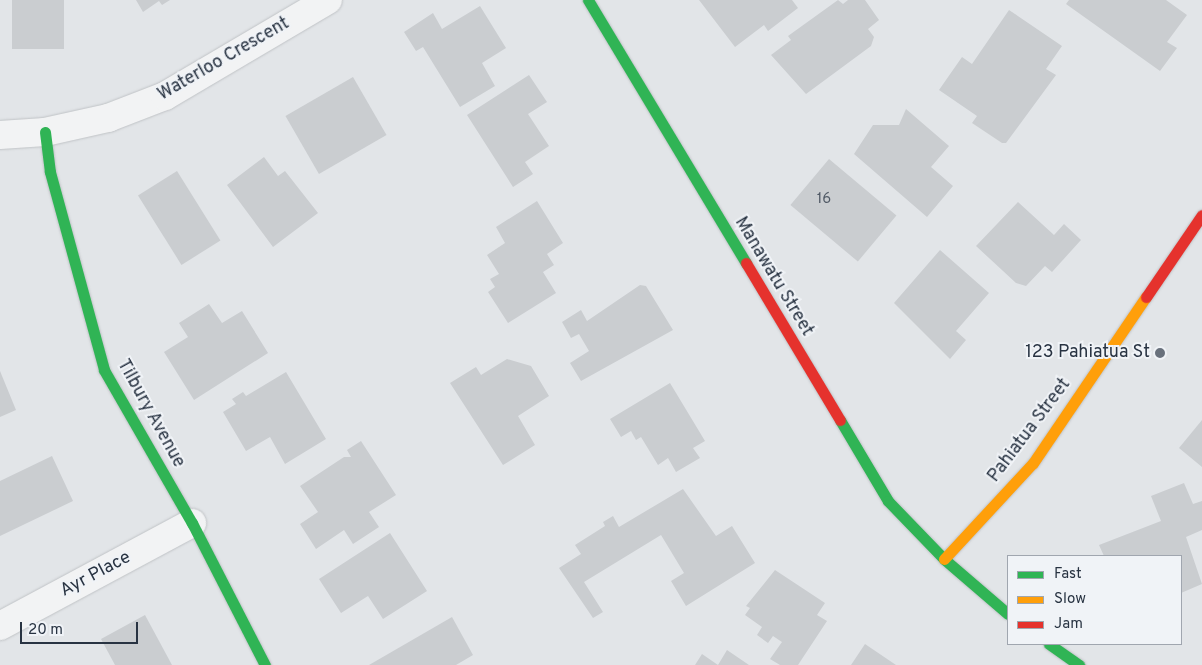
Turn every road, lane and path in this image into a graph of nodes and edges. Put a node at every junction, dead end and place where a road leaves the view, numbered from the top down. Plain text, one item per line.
1 (328, 0) edge
2 (588, 0) edge
3 (45, 132) junction
4 (0, 135) edge
5 (1202, 215) edge
6 (192, 523) junction
7 (944, 559) junction
8 (1007, 613) edge
9 (0, 626) edge
10 (1050, 645) edge
11 (265, 665) edge
12 (1078, 665) edge

1 - 3 street, Waterloo Crescent
2 - 7 street, Manawatu Street
3 - 4 street, Waterloo Crescent
3 - 6 street, Tilbury Avenue
5 - 7 street, Pahiatua Street
6 - 9 street, Ayr Place
6 - 11 street, Tilbury Avenue
7 - 8 street, Manawatu Street
10 - 12 street

